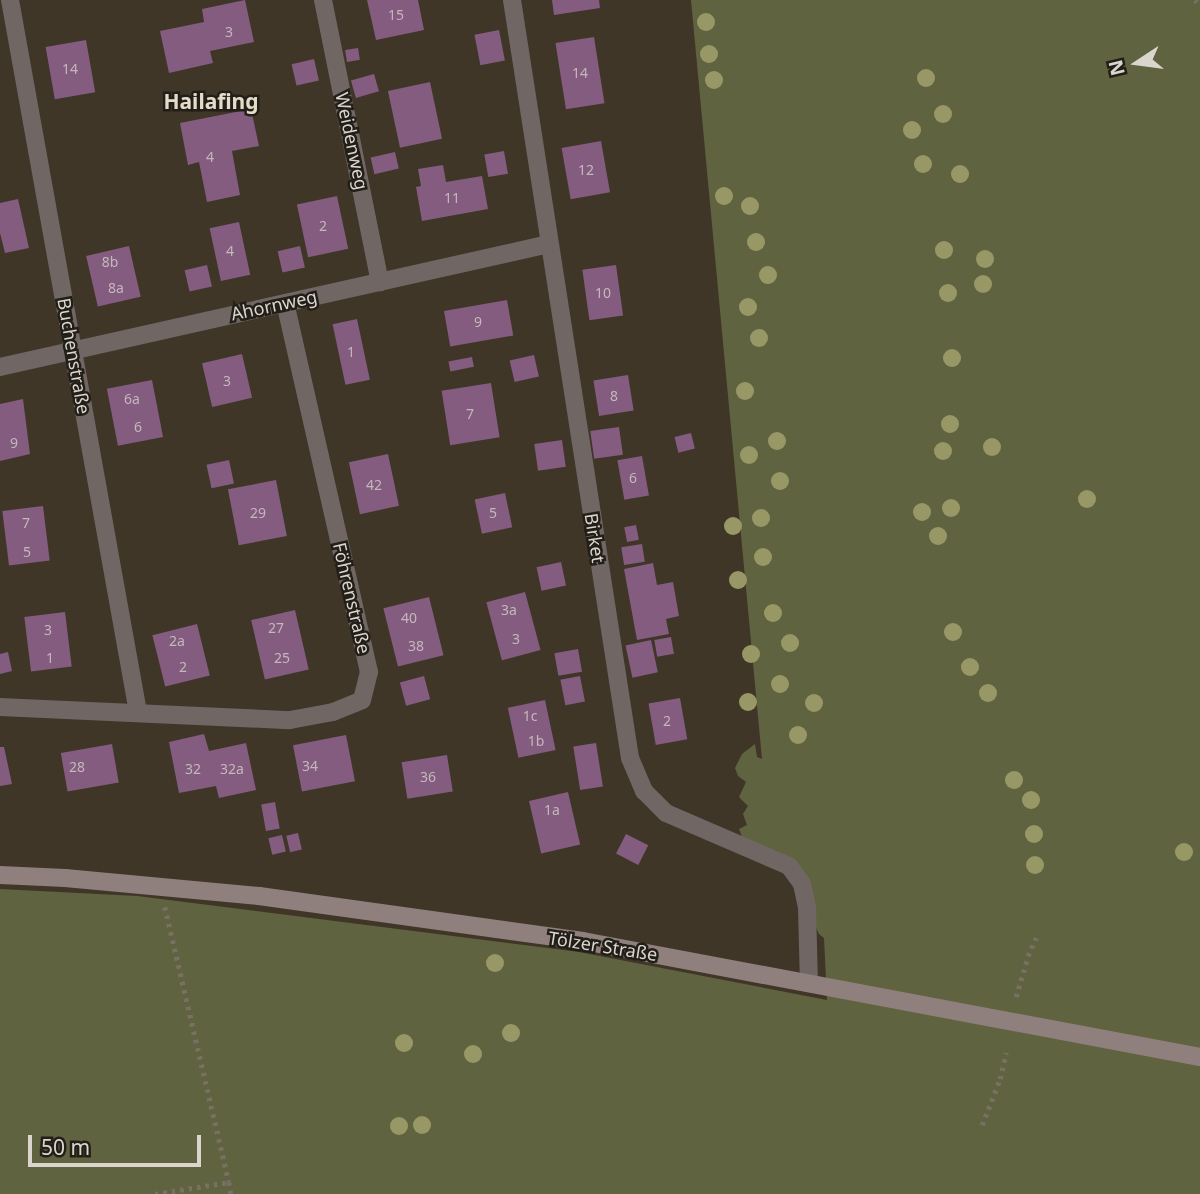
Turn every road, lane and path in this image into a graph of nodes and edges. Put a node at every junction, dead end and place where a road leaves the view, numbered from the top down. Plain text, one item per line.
1 (10, 0) edge
2 (323, 0) edge
3 (512, 0) edge
4 (549, 244) junction
5 (380, 282) junction
6 (285, 303) junction
7 (73, 350) junction
8 (0, 367) edge
9 (0, 707) edge
10 (138, 712) junction
11 (0, 875) edge
12 (160, 886) junction
13 (1036, 938) dead end
14 (809, 982) junction
15 (1016, 997) dead end
16 (1006, 1053) dead end
17 (1200, 1057) edge
18 (982, 1125) dead end
19 (229, 1182) junction
20 (155, 1194) edge
21 (231, 1194) edge

1 - 7 street, Buchenstraße
2 - 5 street, Weidenweg
3 - 4 street, Birket
4 - 5 street, Ahornweg
4 - 14 street, Birket
5 - 6 street, Ahornweg
6 - 7 street, Ahornweg
6 - 10 street, Föhrenstraße
7 - 8 street, Ahornweg
7 - 10 street, Buchenstraße
9 - 10 street, Föhrenstraße
11 - 12 main road, Tölzer Straße
12 - 14 main road, Tölzer Straße
12 - 19 path
13 - 15 path
14 - 17 main road, Tölzer Straße
16 - 18 path
19 - 20 path
19 - 21 path

